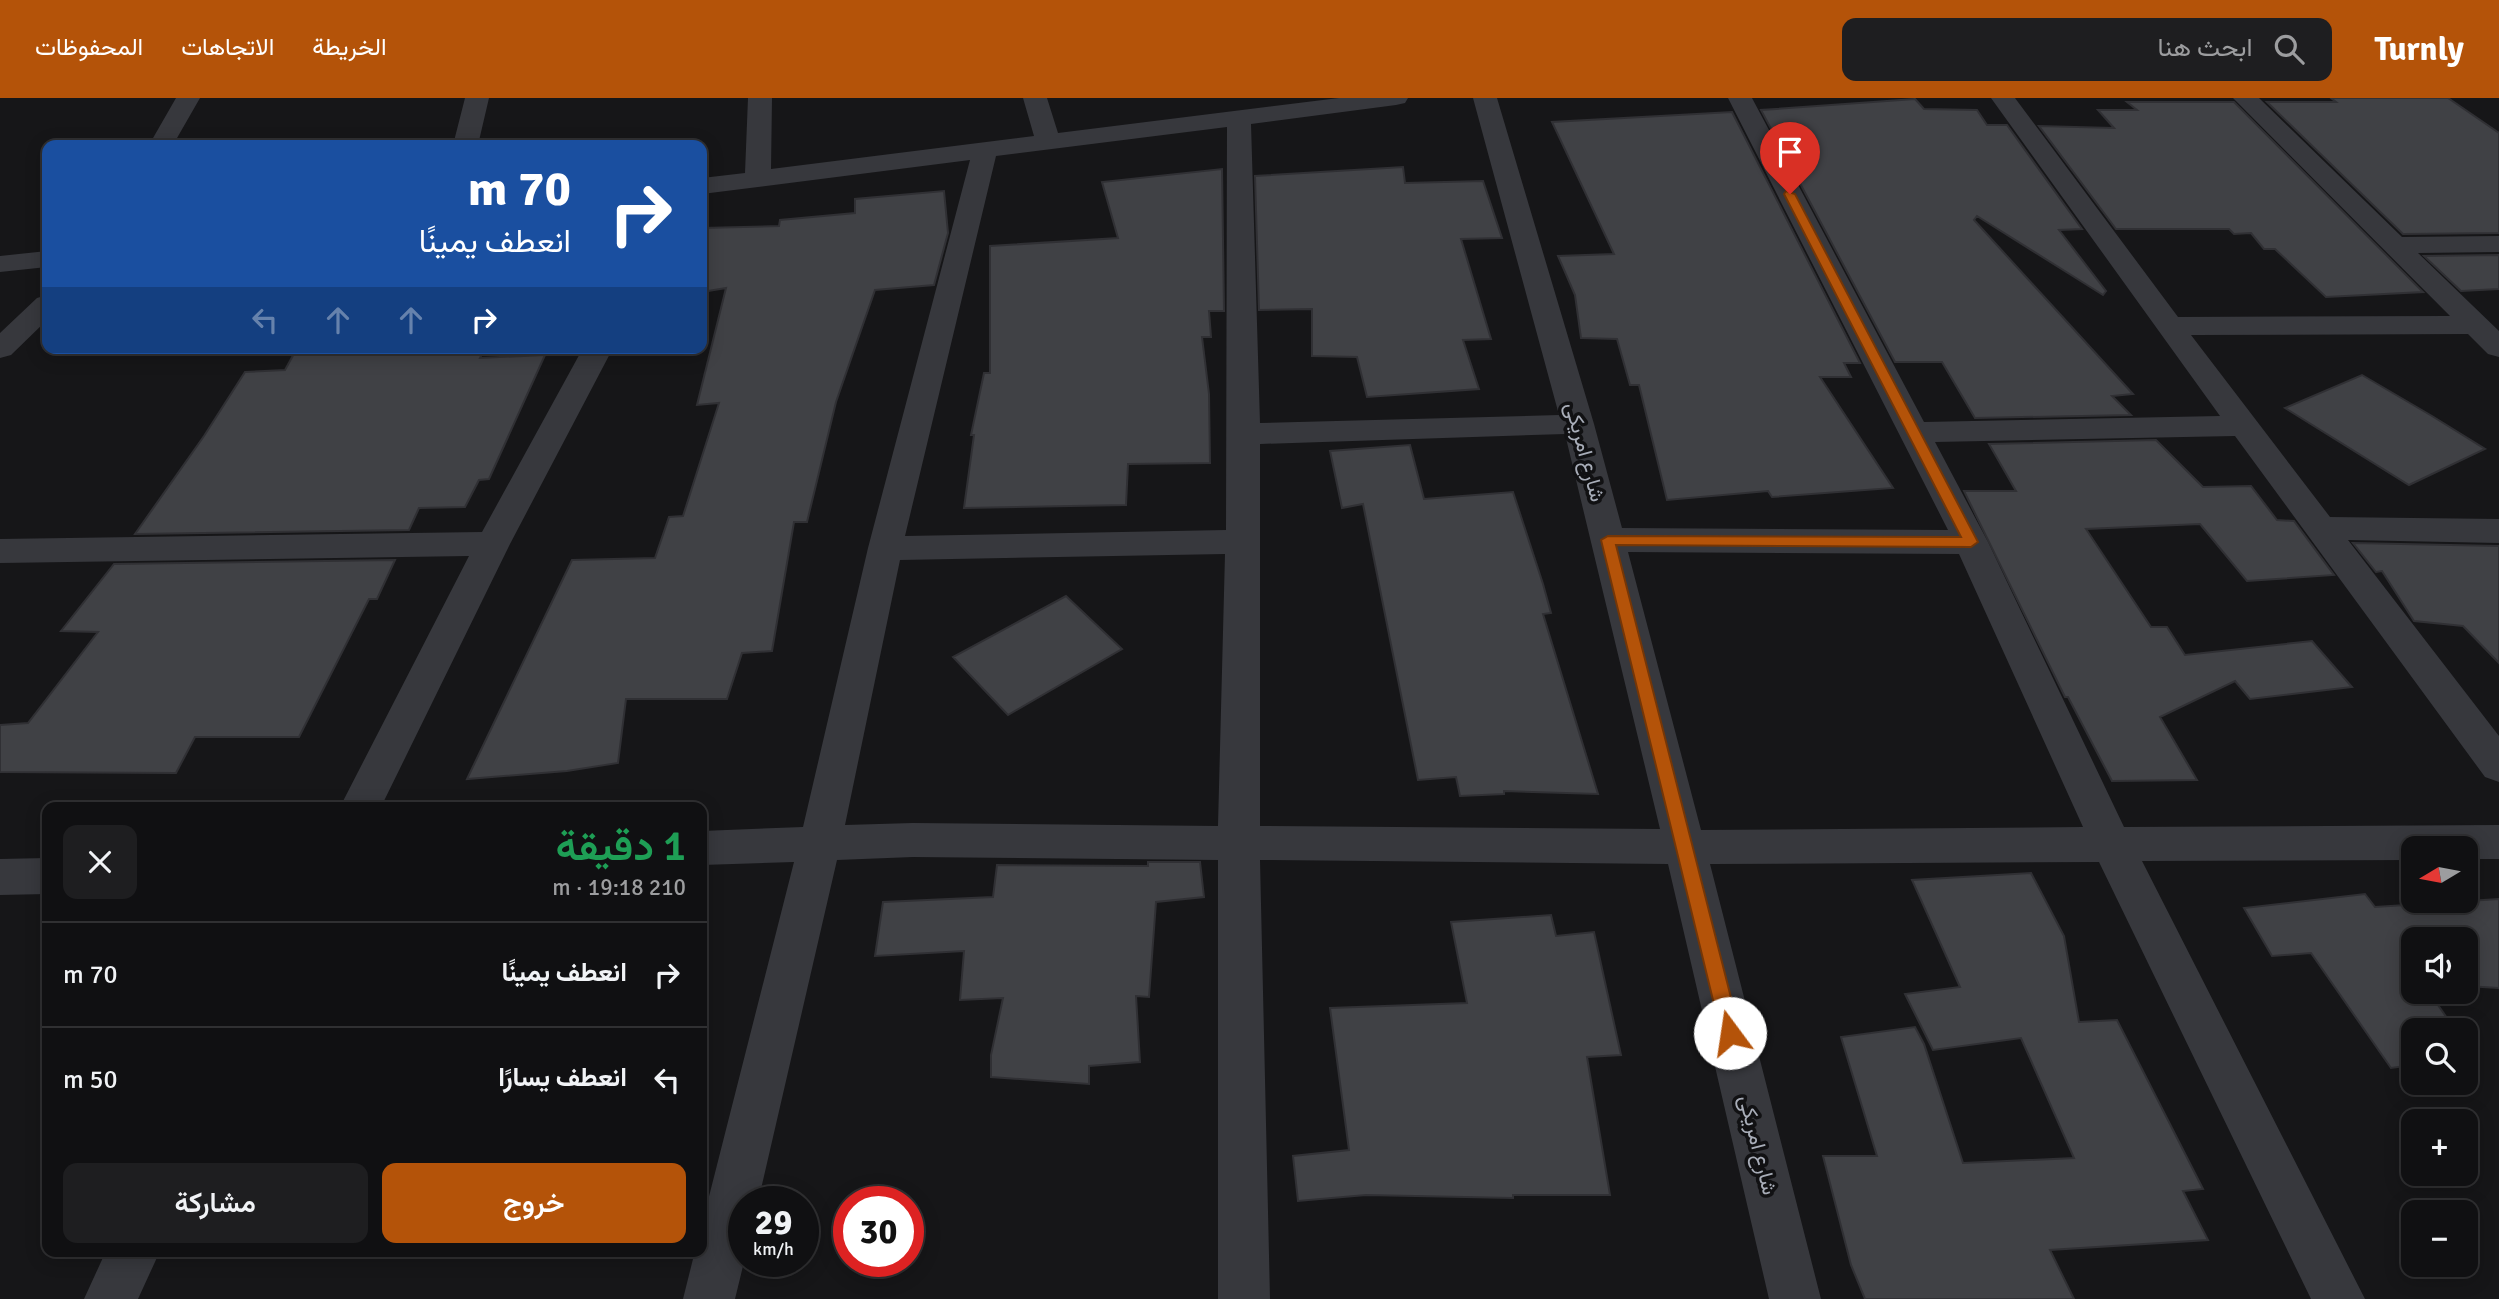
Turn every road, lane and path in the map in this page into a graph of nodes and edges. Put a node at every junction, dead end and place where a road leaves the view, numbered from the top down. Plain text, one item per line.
1 (188, 98) edge
2 (477, 98) edge
3 (760, 98) edge
4 (1035, 98) edge
5 (1396, 98) edge
6 (1485, 98) edge
7 (1740, 98) edge
8 (2003, 98) edge
9 (2245, 98) edge
10 (1320, 102) edge
11 (1239, 117) junction
12 (163, 140) edge
13 (467, 140) edge
14 (1048, 140) junction
15 (985, 149) junction
16 (758, 179) junction
17 (707, 185) edge
18 (2499, 244) edge
19 (2394, 245) junction
20 (42, 260) edge
21 (0, 264) edge
22 (42, 309) edge
23 (2476, 325) junction
24 (2169, 326) junction
25 (2499, 348) edge
26 (0, 349) edge
27 (595, 354) edge
28 (1578, 424) junction
29 (2245, 426) junction
30 (1916, 432) junction
31 (1244, 434) junction
32 (2320, 528) junction
33 (2499, 531) edge
34 (1608, 540) junction
35 (1242, 542) junction
36 (1971, 542) junction
37 (493, 544) junction
38 (885, 548) junction
39 (0, 551) edge
40 (2499, 766) edge
41 (363, 802) edge
42 (2499, 842) edge
43 (820, 843) junction
44 (2111, 843) junction
45 (1239, 845) junction
46 (1685, 847) junction
47 (707, 848) edge
48 (42, 876) edge
49 (0, 877) edge
50 (131, 1257) edge
51 (110, 1299) edge
52 (709, 1299) edge
53 (1244, 1299) edge
54 (1795, 1299) edge
55 (2339, 1299) edge

1 - 12 street
2 - 13 street
3 - 16 street
4 - 14 street
5 - 10 street
6 - 28 street, شارع امريكى
7 - 30 street
8 - 24 street
9 - 19 street
10 - 11 street
11 - 14 street
11 - 31 street
14 - 15 street
15 - 16 street
15 - 38 street
16 - 17 street
18 - 19 street
19 - 23 street
20 - 21 street
22 - 26 street
23 - 24 street
23 - 25 street
24 - 29 street
27 - 37 street
28 - 31 street
28 - 34 street, شارع امريكى
29 - 30 street
29 - 32 street
30 - 36 street
31 - 35 street
32 - 33 street
32 - 40 street
34 - 36 street
34 - 46 street, شارع امريكى
35 - 38 street
35 - 45 street
36 - 44 street
37 - 39 street
37 - 41 street
38 - 43 street
42 - 44 street
43 - 45 street
43 - 47 street
43 - 52 street
44 - 46 street
44 - 55 street
45 - 46 street
45 - 53 street
46 - 54 street, شارع امريكى
48 - 49 street
50 - 51 street

